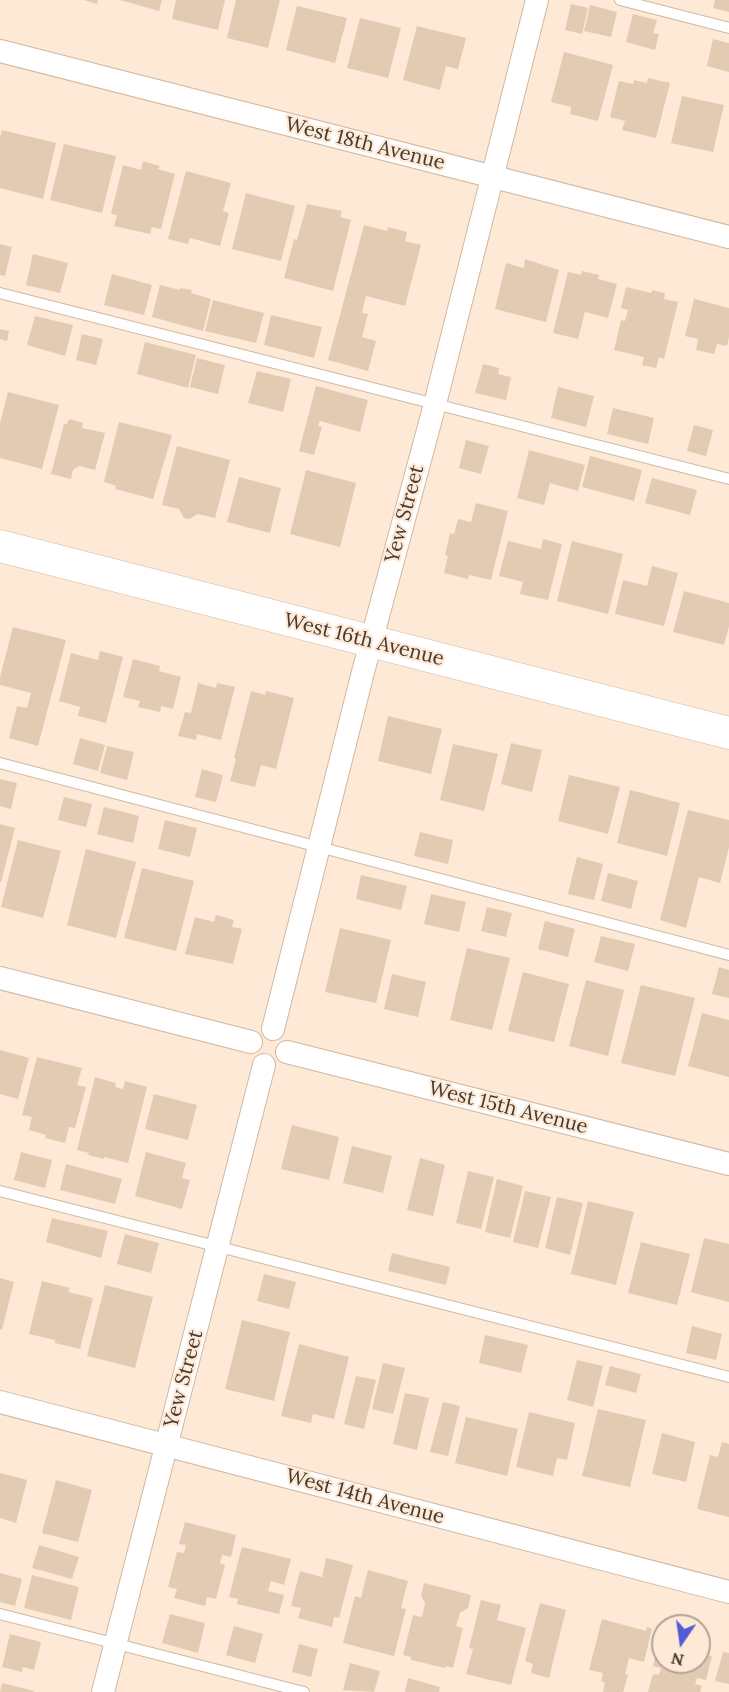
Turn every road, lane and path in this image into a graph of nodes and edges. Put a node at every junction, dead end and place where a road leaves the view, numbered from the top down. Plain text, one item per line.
1 (537, 0) edge
2 (620, 0) edge
3 (729, 28) edge
4 (0, 51) edge
5 (492, 176) junction
6 (729, 237) edge
7 (0, 293) edge
8 (435, 404) junction
9 (729, 479) edge
10 (0, 546) edge
11 (371, 642) junction
12 (729, 733) edge
13 (0, 763) edge
14 (320, 848) junction
15 (729, 955) edge
16 (0, 978) edge
17 (273, 1029) junction
18 (251, 1042) junction
19 (287, 1052) junction
20 (264, 1065) junction
21 (729, 1164) edge
22 (0, 1191) edge
23 (218, 1246) junction
24 (729, 1377) edge
25 (0, 1402) edge
26 (167, 1445) junction
27 (729, 1592) edge
28 (0, 1614) edge
29 (115, 1643) junction
30 (103, 1692) edge
31 (304, 1692) edge

1 - 5 street, Yew Street
2 - 3 lane
4 - 5 street, West 18th Avenue
5 - 6 street, West 18th Avenue
5 - 8 street, Yew Street
7 - 8 lane
8 - 9 lane
8 - 11 street, Yew Street
10 - 11 main road, West 16th Avenue
11 - 12 main road, West 16th Avenue
11 - 14 street, Yew Street
13 - 14 lane
14 - 15 lane
14 - 17 street, Yew Street
16 - 18 street
17 - 18 street
17 - 19 street
18 - 20 street
19 - 20 street
19 - 21 street, West 15th Avenue
20 - 23 street, Yew Street
22 - 23 lane
23 - 24 lane
23 - 26 street, Yew Street
25 - 26 street, West 14th Avenue
26 - 27 street, West 14th Avenue
26 - 29 street, Yew Street
28 - 29 lane
29 - 30 street, Yew Street
29 - 31 lane

